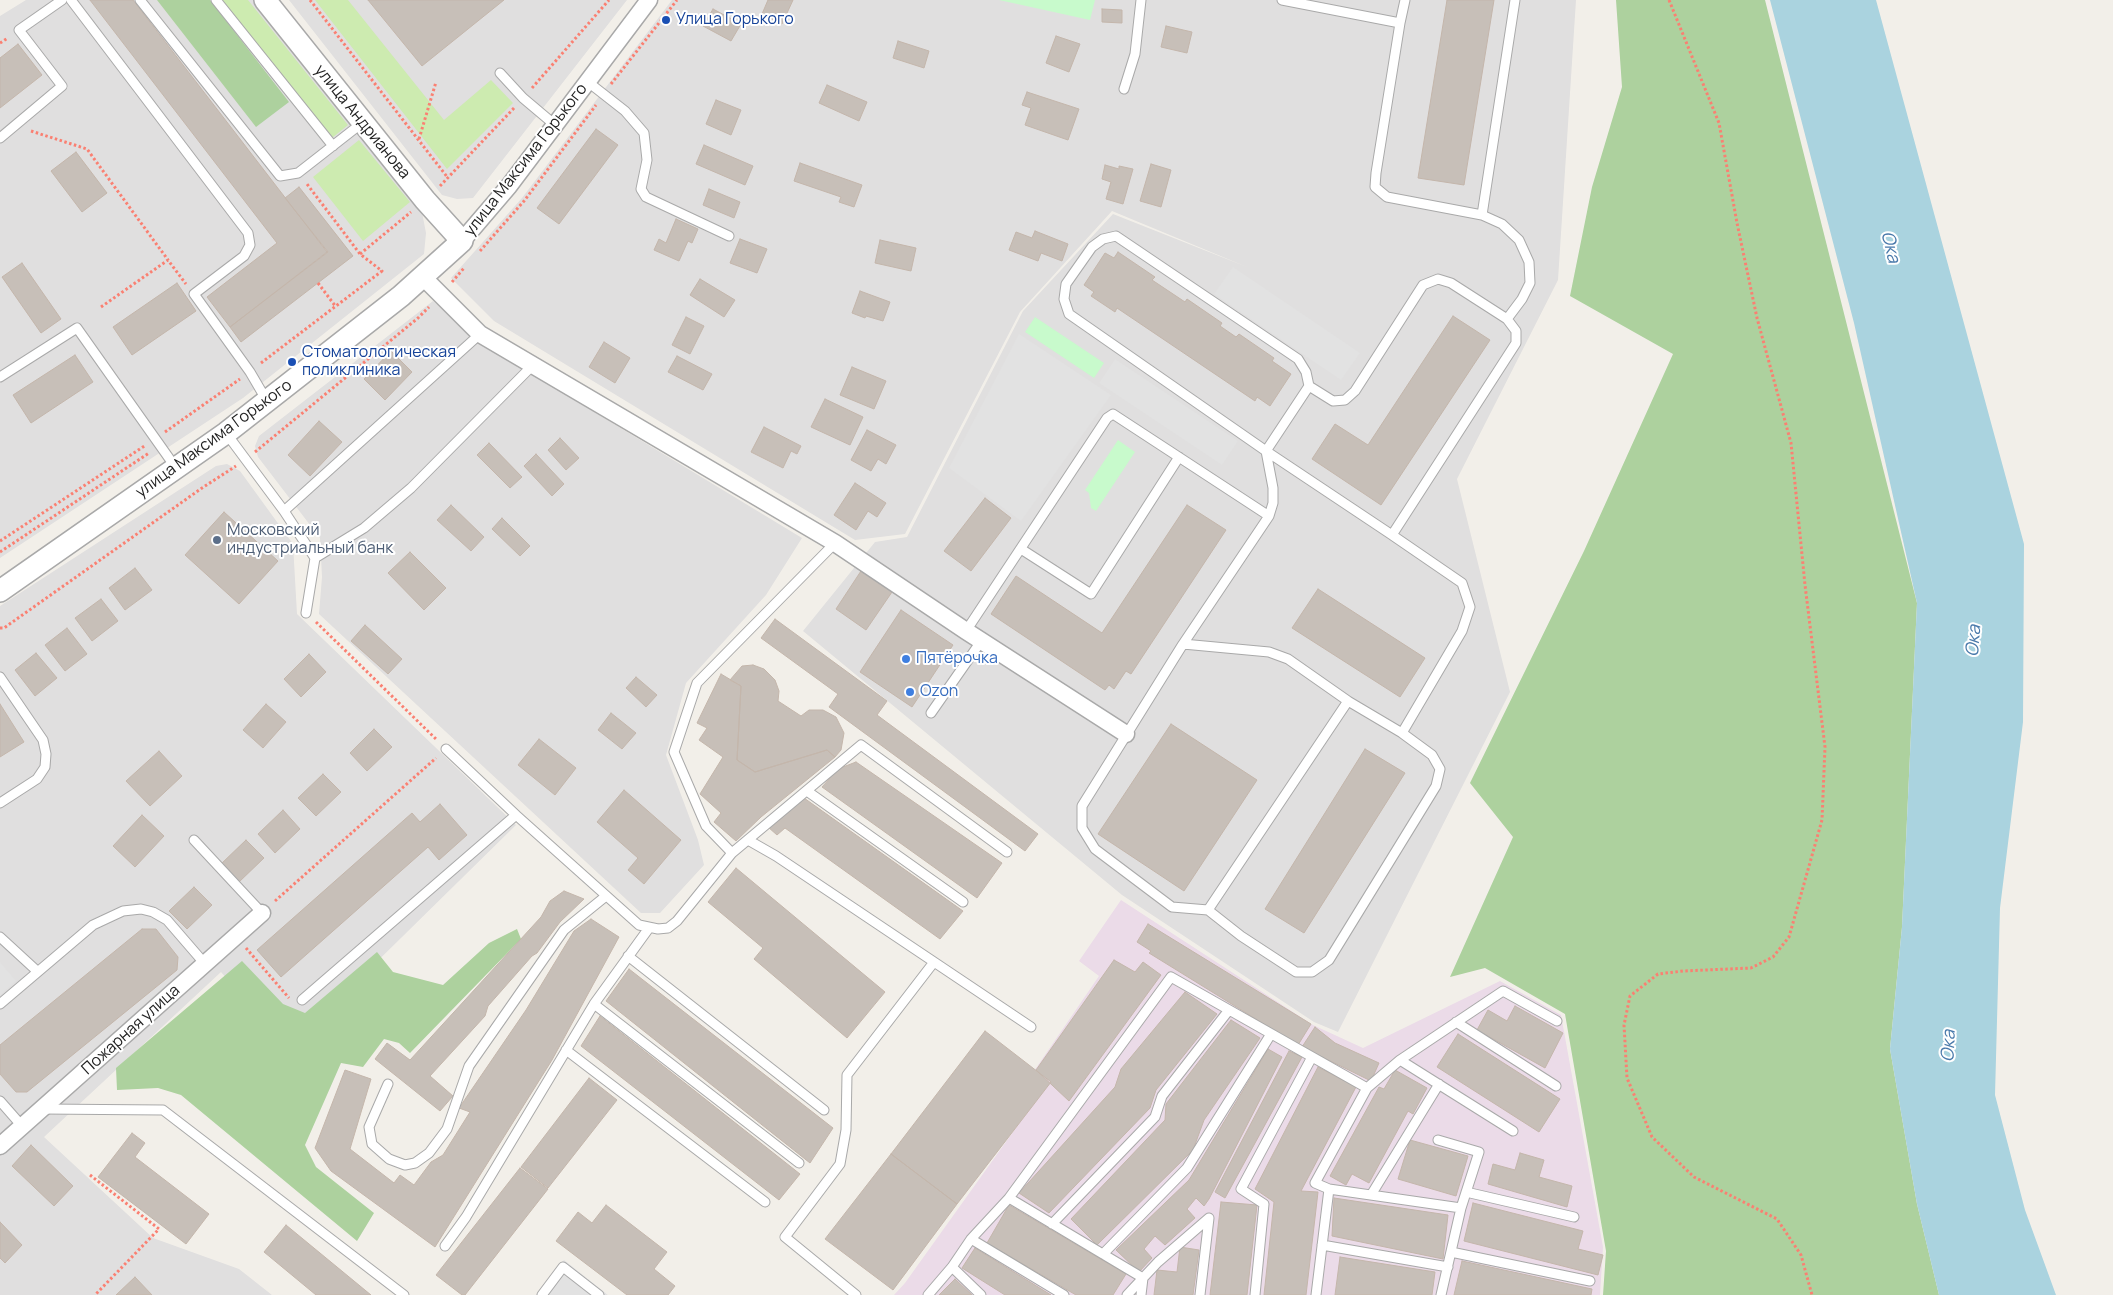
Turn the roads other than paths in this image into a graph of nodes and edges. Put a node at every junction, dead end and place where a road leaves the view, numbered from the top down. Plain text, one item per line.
1 (62, 0) edge
2 (71, 0) edge
3 (140, 0) edge
4 (216, 0) edge
5 (265, 0) edge
6 (1141, 0) edge
7 (1282, 0) edge
8 (1404, 0) edge
9 (1515, 0) edge
10 (645, 2) edge
11 (1400, 23) junction
12 (500, 72) dead end
13 (588, 82) junction
14 (1124, 89) dead end
15 (362, 123) junction
16 (555, 125) junction
17 (0, 138) edge
18 (333, 146) junction
19 (1482, 215) junction
20 (729, 236) dead end
21 (462, 241) junction
22 (423, 277) junction
23 (1507, 319) junction
24 (480, 334) junction
25 (532, 365) junction
26 (0, 377) edge
27 (1309, 386) junction
28 (268, 401) junction
29 (226, 433) junction
30 (1266, 451) junction
31 (1179, 457) junction
32 (176, 469) junction
33 (284, 511) junction
34 (1269, 516) junction
35 (1392, 535) junction
36 (835, 543) junction
37 (1021, 549) junction
38 (315, 558) junction
39 (0, 591) edge
40 (306, 613) road end
41 (966, 631) junction
42 (982, 640) junction
43 (1183, 644) junction
44 (0, 677) edge
45 (1348, 702) junction
46 (931, 714) dead end
47 (1402, 733) junction
48 (1126, 734) junction
49 (446, 749) road end
50 (806, 791) junction
51 (0, 803) edge
52 (516, 815) junction
53 (194, 840) dead end
54 (748, 840) junction
55 (1007, 852) dead end
56 (732, 854) junction
57 (606, 896) junction
58 (963, 902) dead end
59 (1208, 910) junction
60 (262, 914) joint
61 (649, 928) junction
62 (0, 937) edge
63 (628, 956) junction
64 (934, 962) junction
65 (205, 964) junction
66 (37, 971) junction
67 (302, 1000) road end
68 (0, 1004) edge
69 (594, 1004) junction
70 (1230, 1010) junction
71 (1557, 1021) dead end
72 (1456, 1022) junction
73 (1030, 1027) dead end
74 (1270, 1034) junction
75 (566, 1050) junction
76 (1312, 1057) junction
77 (1400, 1060) junction
78 (388, 1084) dead end
79 (1439, 1084) junction
80 (1556, 1086) dead end
81 (1367, 1088) junction
82 (0, 1101) edge
83 (42, 1109) junction
84 (824, 1110) dead end
85 (22, 1126) junction
86 (1513, 1131) dead end
87 (1438, 1140) dead end
88 (0, 1146) edge
89 (799, 1163) dead end
90 (1329, 1189) junction
91 (1466, 1192) junction
92 (1371, 1195) junction
93 (1009, 1198) junction
94 (765, 1202) dead end
95 (1461, 1208) junction
96 (1574, 1217) dead end
97 (1052, 1224) junction
98 (971, 1239) junction
99 (1322, 1245) junction
100 (445, 1246) dead end
101 (1451, 1252) junction
102 (1103, 1254) junction
103 (952, 1267) junction
104 (1448, 1267) junction
105 (1143, 1278) junction
106 (1590, 1281) dead end
107 (404, 1295) edge
108 (542, 1295) edge
109 (599, 1295) edge
110 (856, 1295) edge
111 (928, 1295) edge
112 (982, 1295) edge
113 (1064, 1295) edge
114 (1127, 1295) edge
115 (1141, 1295) edge
116 (1200, 1295) edge
117 (1255, 1295) edge
118 (1316, 1295) edge
119 (1442, 1295) edge

1 - 17 lane
2 - 28 lane
3 - 18 lane
4 - 18 lane
5 - 15 street, улица Андрианова
6 - 14 lane
7 - 11 lane
8 - 11 lane
9 - 19 lane
10 - 13 street, улица Максима Горького
11 - 19 lane
12 - 16 lane
13 - 16 street, улица Максима Горького
13 - 20 lane
15 - 18 lane
15 - 21 street, улица Андрианова
16 - 21 street, улица Максима Горького
19 - 23 lane
21 - 22 street, улица Максима Горького
22 - 24 street
22 - 28 street, улица Максима Горького
23 - 27 lane
23 - 35 lane
24 - 25 street
24 - 33 lane
25 - 36 street
25 - 38 lane
26 - 32 lane
27 - 30 lane
27 - 30 lane
28 - 29 street, улица Максима Горького
29 - 32 street, улица Максима Горького
29 - 33 lane
30 - 34 lane
30 - 35 lane
31 - 34 lane
31 - 37 lane
31 - 37 lane
32 - 39 street, улица Максима Горького
33 - 38 lane
34 - 43 lane
35 - 47 lane
36 - 41 street
36 - 56 lane
37 - 41 lane
38 - 40 lane
41 - 42 street
42 - 46 lane
42 - 48 street
43 - 45 lane
43 - 48 lane
44 - 51 lane
45 - 47 lane
45 - 59 lane
47 - 59 lane
48 - 59 lane
49 - 52 lane
50 - 54 lane
50 - 55 lane
50 - 58 lane
52 - 57 lane
52 - 67 lane
53 - 60 lane
54 - 56 lane
54 - 64 lane
56 - 61 lane
57 - 61 lane
57 - 78 lane
60 - 65 street, Пожарная улица
61 - 63 lane
62 - 66 lane
63 - 69 lane
63 - 84 lane
64 - 73 lane
64 - 110 lane
65 - 66 lane
65 - 83 street, Пожарная улица
66 - 68 lane
69 - 75 lane
69 - 89 lane
70 - 74 lane
70 - 93 lane
70 - 97 lane
71 - 72 lane
72 - 77 lane
72 - 80 lane
74 - 76 lane
74 - 102 lane
75 - 94 lane
75 - 100 lane
76 - 81 lane
76 - 117 lane
77 - 79 lane
77 - 81 lane
79 - 86 lane
79 - 92 lane
81 - 90 lane
82 - 85 lane
83 - 85 street, Пожарная улица
83 - 107 lane
85 - 88 street, Пожарная улица
87 - 91 lane
90 - 92 lane
90 - 99 lane
91 - 95 lane
91 - 96 lane
92 - 95 lane
93 - 97 lane
93 - 98 lane
95 - 101 lane
97 - 102 lane
98 - 103 lane
98 - 113 lane
99 - 104 lane
99 - 118 lane
101 - 104 lane
101 - 106 lane
102 - 105 lane
103 - 111 lane
103 - 112 lane
104 - 119 lane
105 - 114 lane
105 - 115 lane
105 - 116 lane
108 - 109 lane

